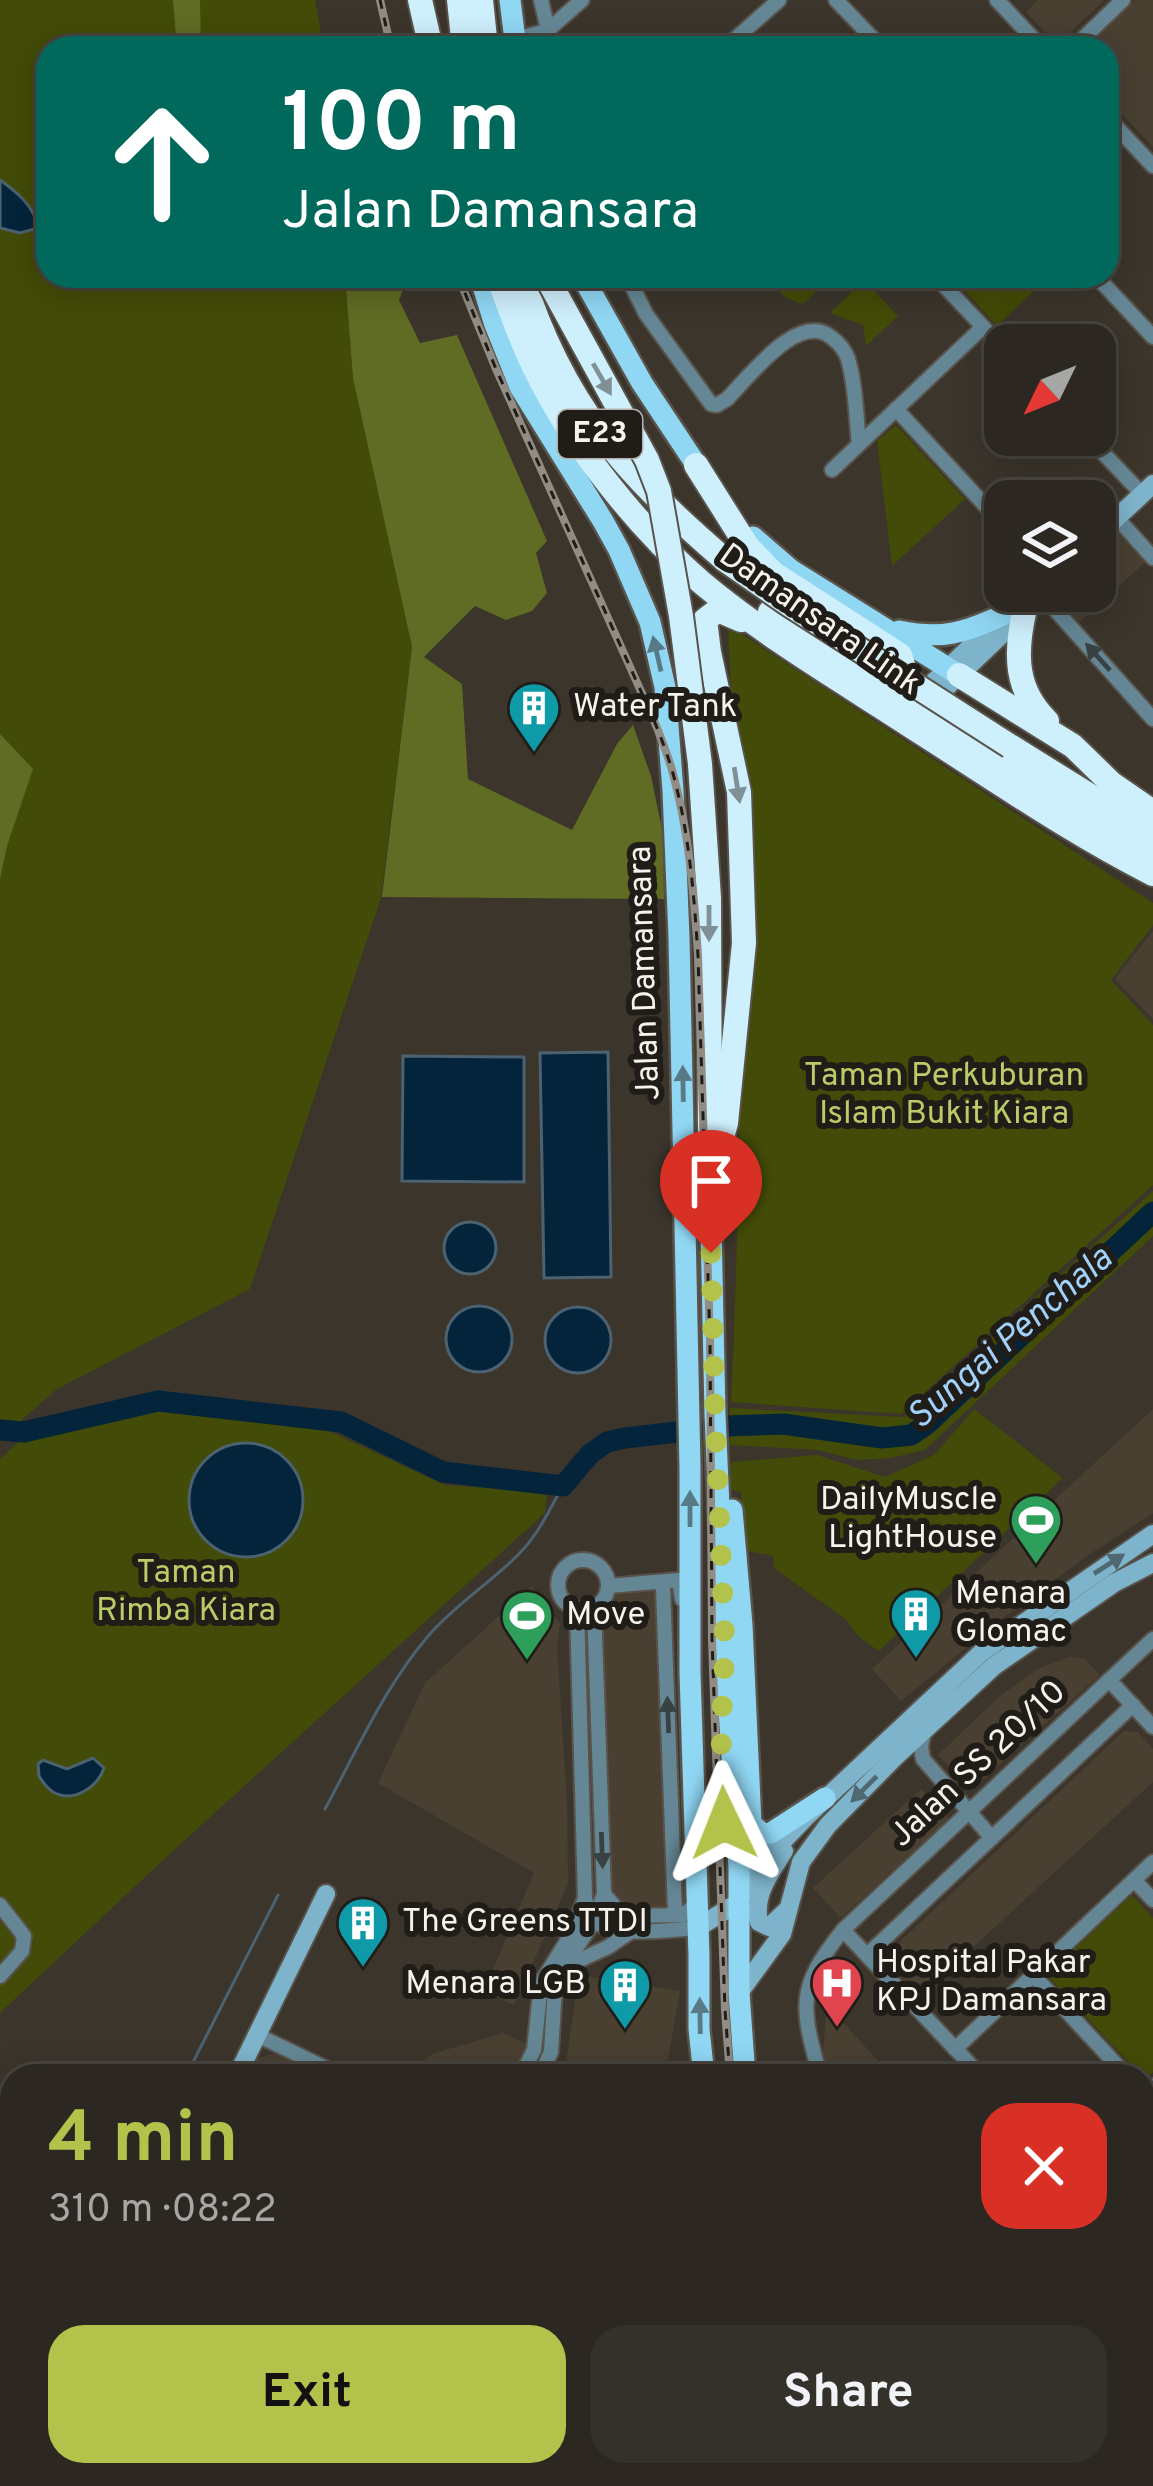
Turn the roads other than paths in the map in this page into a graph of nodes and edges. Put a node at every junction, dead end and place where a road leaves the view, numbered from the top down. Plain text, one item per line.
1 (420, 0) edge
2 (459, 0) edge
3 (482, 0) edge
4 (496, 0) edge
5 (510, 0) edge
6 (541, 0) edge
7 (582, 0) edge
8 (779, 0) edge
9 (836, 0) edge
10 (997, 0) edge
11 (1123, 0) edge
12 (547, 31) junction
13 (428, 36) edge
14 (463, 36) edge
15 (485, 36) edge
16 (507, 36) edge
17 (510, 36) edge
18 (534, 36) edge
19 (548, 36) edge
20 (738, 36) edge
21 (870, 36) edge
22 (1031, 36) edge
23 (1086, 36) edge
24 (1119, 130) edge
25 (1152, 164) edge
26 (484, 288) edge
27 (503, 288) edge
28 (527, 288) edge
29 (553, 288) edge
30 (590, 288) edge
31 (633, 288) edge
32 (946, 288) edge
33 (1107, 288) edge
34 (983, 327) joint
35 (1153, 337) edge
36 (896, 409) junction
37 (859, 444) junction
38 (1110, 456) edge
39 (591, 459) junction
40 (696, 465) junction
41 (832, 470) dead end
42 (1148, 489) edge
43 (984, 504) edge
44 (1117, 518) joint
45 (1153, 558) edge
46 (1007, 612) edge
47 (1017, 612) edge
48 (1026, 612) edge
49 (1041, 612) edge
50 (881, 627) junction
51 (771, 633) junction
52 (953, 672) junction
53 (873, 680) junction
54 (917, 707) junction
55 (1153, 719) edge
56 (975, 743) junction
57 (1073, 746) junction
58 (1111, 783) junction
59 (1153, 812) edge
60 (1153, 835) edge
61 (1108, 851) junction
62 (1153, 860) edge
63 (1153, 874) edge
64 (1153, 889) edge
65 (710, 1180) junction
66 (719, 1489) junction
67 (1153, 1534) edge
68 (1153, 1563) edge
69 (660, 1582) junction
70 (608, 1586) junction
71 (594, 1607) junction
72 (577, 1609) junction
73 (690, 1634) junction
74 (1153, 1639) edge
75 (725, 1647) junction
76 (1109, 1680) junction
77 (1133, 1705) junction
78 (1153, 1727) edge
79 (924, 1731) junction
80 (896, 1756) junction
81 (923, 1759) junction
82 (825, 1798) junction
83 (750, 1808) junction
84 (969, 1812) junction
85 (805, 1818) junction
86 (992, 1838) junction
87 (1153, 1862) edge
88 (740, 1867) junction
89 (1134, 1880) junction
90 (326, 1894) dead end
91 (604, 1894) junction
92 (585, 1898) junction
93 (1153, 1900) edge
94 (0, 1905) edge
95 (733, 1907) junction
96 (786, 1911) junction
97 (594, 1921) junction
98 (682, 1924) junction
99 (843, 1930) junction
100 (630, 1932) junction
101 (867, 1955) junction
102 (564, 1967) junction
103 (1033, 1975) junction
104 (0, 1976) edge
105 (739, 1993) junction
106 (257, 2035) junction
107 (955, 2049) junction
108 (243, 2064) edge
109 (317, 2064) edge
110 (527, 2064) edge
111 (546, 2064) edge
112 (703, 2064) edge
113 (744, 2064) edge
114 (817, 2064) edge
115 (969, 2064) edge
116 (1116, 2064) edge

1 - 13 highway
2 - 14 highway
3 - 15 highway
4 - 16 highway
5 - 17 main road
6 - 12 street
7 - 12 street
8 - 20 street
9 - 21 street
10 - 22 street
11 - 23 street
12 - 18 street
12 - 19 street
24 - 25 street
73 -> 26 main road, Jalan Damansara
27 - 39 highway, Damansara Link / E23
28 - 60 highway, Damansara Link / E23, bridge
29 -> 65 highway, bridge
30 - 40 main road
31 - 37 street
32 - 34 street
33 - 35 street
34 - 36 street
36 - 37 street
36 - 43 street
37 - 41 street
38 - 42 street
39 - 51 highway, Damansara Link / E23
39 - 53 highway
40 - 50 main road
40 - 53 highway
42 - 44 main road
44 - 45 street
46 - 50 main road
47 - 52 main road
48 - 57 highway
55 -> 49 street
50 - 52 main road
51 - 61 highway, Damansara Link / E23
51 -> 65 highway
52 - 54 main road
52 - 57 highway
53 - 54 highway
54 - 56 highway
56 - 58 highway
56 - 62 highway
57 - 58 highway
58 - 59 highway
61 - 63 highway, Damansara Link / E23
61 - 64 highway
65 - 66 main road
66 - 75 main road
66 - 83 main road
82 -> 67 main road
68 - 79 main road
69 - 70 street
69 - 73 street
98 -> 69 street
70 - 71 street
70 - 72 street
71 - 72 street
71 -> 91 street
72 - 92 street
73 - 98 main road, Jalan Damansara
74 - 76 street, Jalan SS 20/10
75 - 88 main road
75 - 95 main road
76 - 77 street
76 - 84 street, Jalan SS 20/10
77 - 78 street
77 - 86 street, Jalan SS 20/10
79 - 80 main road
79 - 81 street
80 - 81 street
80 -> 96 main road
81 - 84 street
82 - 83 main road
82 - 85 main road
83 - 88 main road
84 - 86 street
84 - 99 street, Jalan SS 20/10
85 - 95 main road
85 - 96 main road
86 - 101 street, Jalan SS 20/10
87 - 89 street
88 - 95 main road
89 - 93 street
89 - 103 street
90 - 106 main road
91 - 97 street
91 - 98 street
92 - 97 street
92 - 110 street
94 - 104 street
95 - 98 main road
95 - 105 main road
96 - 105 main road
97 - 100 street
97 - 102 street
98 - 100 street
112 -> 98 main road, Jalan Damansara
99 - 101 street
99 - 114 street, Jalan SS 20/10
100 - 102 street
101 - 107 street
102 - 111 street
103 - 107 street
103 - 116 street
105 - 113 main road
106 - 108 main road
106 - 109 street
107 - 115 street

